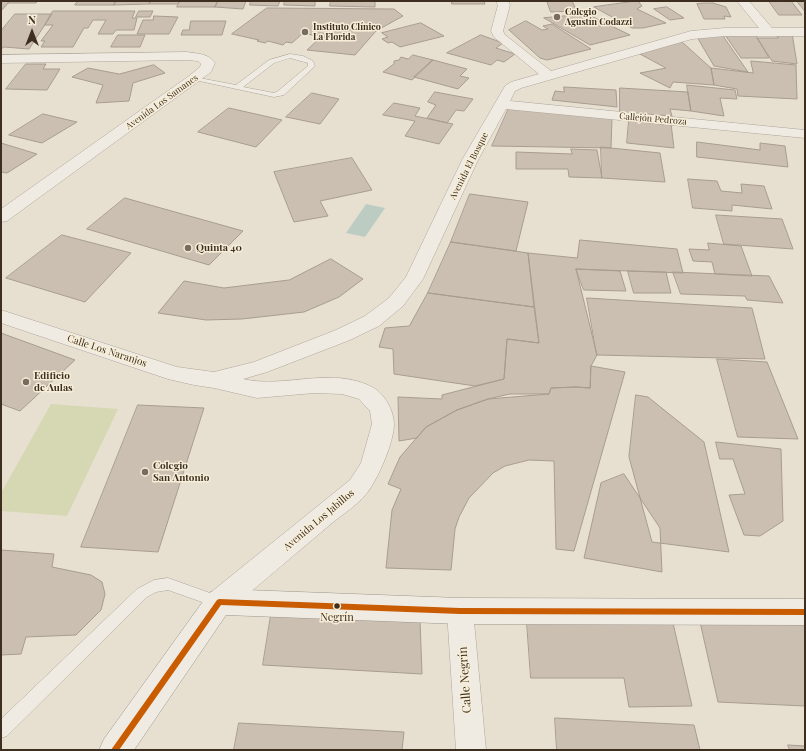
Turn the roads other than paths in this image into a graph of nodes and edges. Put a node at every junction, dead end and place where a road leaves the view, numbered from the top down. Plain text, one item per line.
1 (502, 1) edge
2 (743, 1) edge
3 (769, 32) junction
4 (805, 32) edge
5 (1, 59) edge
6 (548, 75) junction
7 (194, 79) junction
8 (238, 87) junction
9 (501, 104) junction
10 (805, 134) edge
11 (1, 217) edge
12 (1, 316) edge
13 (214, 380) junction
14 (219, 602) junction
15 (460, 611) junction
16 (805, 612) edge
17 (1, 730) edge
18 (115, 750) edge
19 (471, 750) edge

1 - 6 street
2 - 3 street
3 - 4 street, Avenida El Bosque
3 - 6 street, Avenida El Bosque
5 - 7 street, Avenida Los Samanes
6 - 9 street, Avenida El Bosque
7 - 8 lane
7 - 11 street, Avenida Los Samanes
8 - 8 lane
9 - 10 street, Callejón Pedroza
9 - 13 street, Avenida El Bosque
12 - 13 street, Calle Los Naranjos
13 - 14 street, Avenida Los Jabillos
14 - 15 street
14 - 17 lane
14 - 18 street, Avenida Los Jabillos
15 - 16 street
15 - 19 street, Calle Negrín

